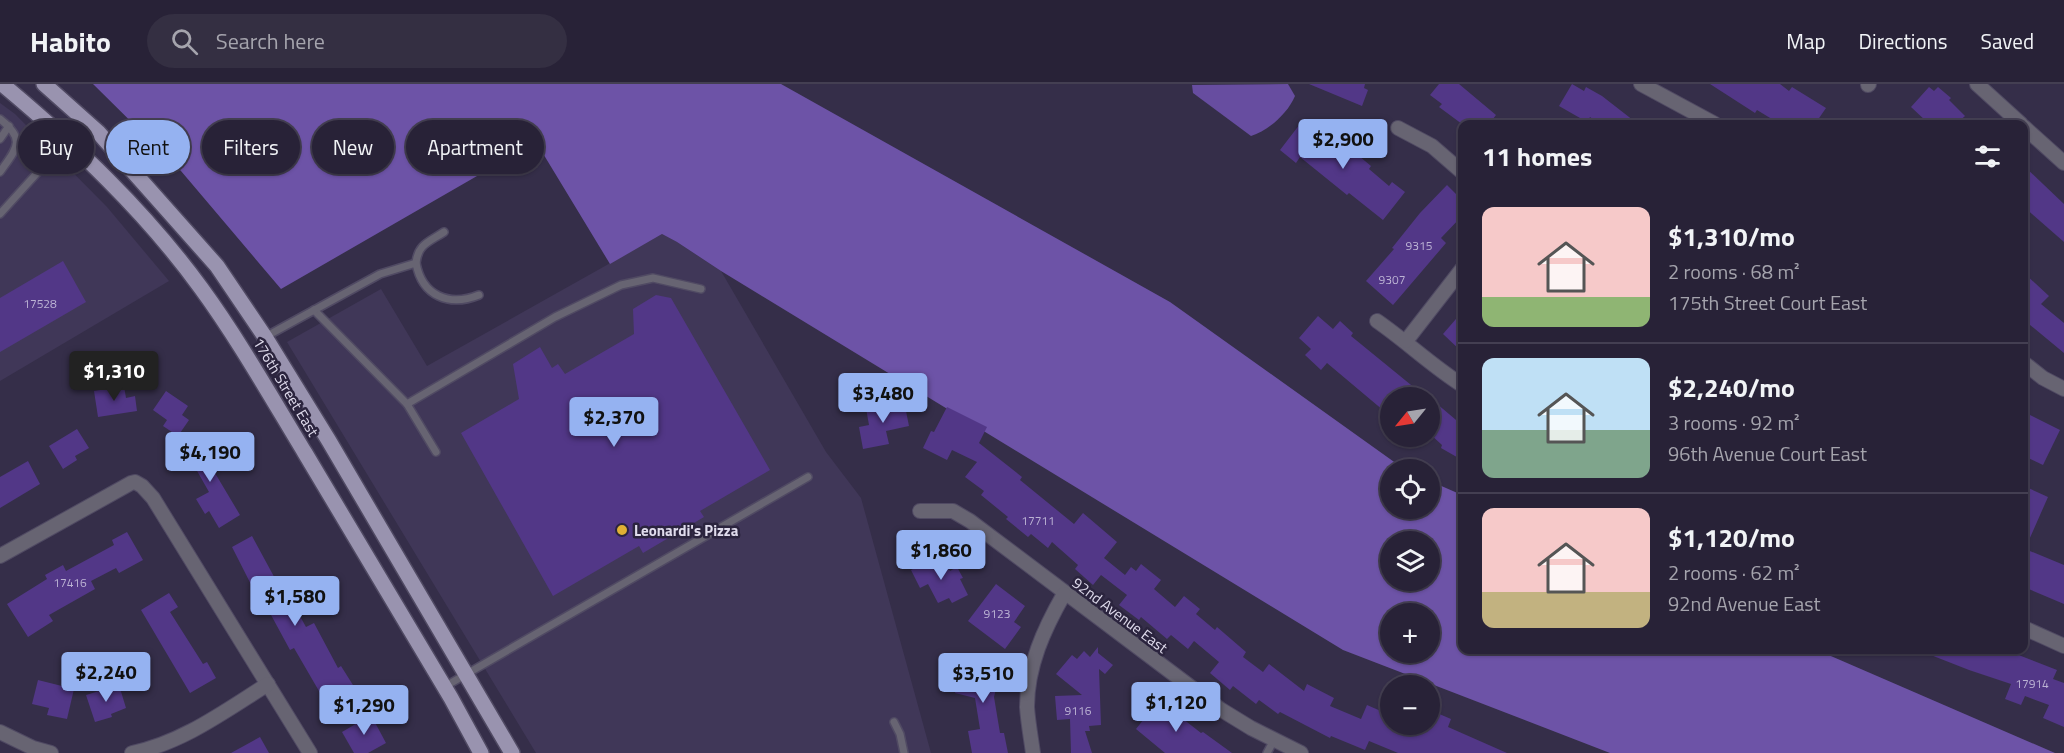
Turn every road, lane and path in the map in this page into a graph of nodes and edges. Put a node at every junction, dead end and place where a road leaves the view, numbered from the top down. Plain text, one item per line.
1 (2, 84) edge
2 (44, 84) edge
3 (1641, 84) edge
4 (1977, 84) edge
5 (82, 118) joint
6 (0, 119) edge
7 (44, 120) edge
8 (1708, 120) edge
9 (2016, 120) edge
10 (9, 126) junction
11 (1398, 128) dead end
12 (2028, 131) edge
13 (0, 139) edge
14 (2064, 163) edge
15 (94, 166) edge
16 (1458, 169) edge
17 (0, 172) edge
18 (36, 174) edge
19 (0, 214) edge
20 (444, 232) dead end
21 (416, 263) junction
22 (1458, 274) edge
23 (701, 289) dead end
24 (479, 295) dead end
25 (314, 310) junction
26 (1377, 321) dead end
27 (265, 337) junction
28 (1406, 341) junction
29 (2028, 366) edge
30 (1458, 383) edge
31 (2064, 389) edge
32 (407, 404) junction
33 (436, 452) dead end
34 (808, 477) dead end
35 (920, 511) dead end
36 (0, 556) edge
37 (1064, 594) junction
38 (2028, 630) edge
39 (2064, 646) edge
40 (467, 674) junction
41 (268, 684) junction
42 (444, 687) junction
43 (894, 722) dead end
44 (0, 732) edge
45 (1274, 740) junction
46 (51, 753) edge
47 (132, 753) edge
48 (310, 753) edge
49 (481, 753) edge
50 (512, 753) edge
51 (904, 753) edge
52 (1033, 753) edge
53 (1267, 753) edge
54 (1301, 753) edge

1 - 7 main road, 176th Street East
2 - 5 main road, 176th Street East
3 - 8 street
4 - 9 street
5 - 27 main road, 176th Street East
6 - 10 lane
10 - 13 lane
10 - 17 lane
11 - 16 street
12 - 14 street
15 - 42 main road, 176th Street East
18 - 19 lane
20 - 21 lane
21 - 24 lane
21 - 25 lane
22 - 28 street
23 - 32 lane
25 - 27 lane
25 - 32 lane
26 - 28 street
27 - 40 main road, 176th Street East
28 - 30 street
29 - 31 street
32 - 33 lane
34 - 40 lane
35 - 37 street, 92nd Avenue East
36 - 41 street
37 - 45 street, 92nd Avenue East
37 - 52 street
38 - 39 street
40 - 42 lane
40 - 50 main road, 176th Street East
41 - 47 street
41 - 48 street
42 - 49 main road, 176th Street East
43 - 51 lane
44 - 46 street
45 - 53 lane
45 - 54 street, 92nd Avenue East

